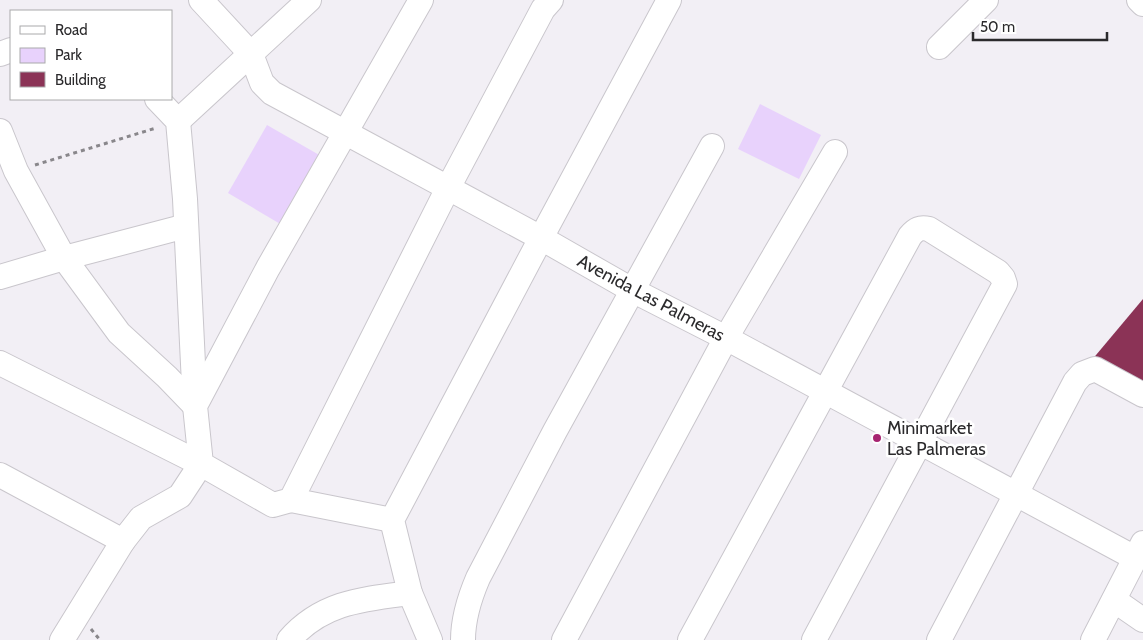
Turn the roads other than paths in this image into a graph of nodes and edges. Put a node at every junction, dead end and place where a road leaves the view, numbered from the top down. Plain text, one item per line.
1 (201, 0) edge
2 (309, 0) edge
3 (422, 0) edge
4 (551, 0) edge
5 (669, 0) edge
6 (986, 0) edge
7 (1139, 0) edge
8 (1143, 4) edge
9 (940, 47) dead end
10 (251, 54) junction
11 (159, 100) edge
12 (178, 121) junction
13 (0, 130) edge
14 (346, 133) junction
15 (712, 146) dead end
16 (835, 152) dead end
17 (448, 188) junction
18 (186, 226) junction
19 (541, 238) junction
20 (64, 258) junction
21 (0, 277) edge
22 (632, 290) junction
23 (726, 338) junction
24 (0, 363) edge
25 (825, 391) junction
26 (1143, 395) edge
27 (196, 406) junction
28 (921, 442) junction
29 (201, 464) junction
30 (0, 475) edge
31 (1015, 493) junction
32 (291, 500) junction
33 (392, 520) junction
34 (123, 541) junction
35 (1139, 550) edge
36 (410, 593) junction
37 (1114, 600) junction
38 (1143, 620) edge
39 (298, 637) edge
40 (62, 640) edge
41 (430, 640) edge
42 (463, 640) edge
43 (564, 640) edge
44 (690, 640) edge
45 (814, 640) edge
46 (939, 640) edge
47 (1094, 640) edge

1 - 10 street, Avenida Las Palmeras
2 - 10 street
3 - 14 street
4 - 17 street
5 - 19 street
6 - 9 street
7 - 8 street
10 - 12 street
10 - 14 street, Avenida Las Palmeras
11 - 12 street
12 - 18 street
13 - 20 street
14 - 17 street, Avenida Las Palmeras
14 - 27 street
15 - 22 street
16 - 23 street
17 - 19 street, Avenida Las Palmeras
17 - 32 street
18 - 20 street
18 - 27 street
19 - 22 street, Avenida Las Palmeras
19 - 33 street
20 - 21 street
20 - 27 street
22 - 23 street, Avenida Las Palmeras
22 - 42 street
23 - 25 street, Avenida Las Palmeras
23 - 43 street
24 - 29 street
25 - 28 street, Avenida Las Palmeras
25 - 28 street
25 - 44 street
26 - 31 street
27 - 29 street
28 - 31 street, Avenida Las Palmeras
28 - 45 street
29 - 32 street
29 - 34 street
30 - 34 street
31 - 35 street, Avenida Las Palmeras
31 - 46 street
32 - 33 street
33 - 36 street
34 - 40 street
35 - 37 street
36 - 39 street
36 - 41 street
37 - 38 street
37 - 47 street

